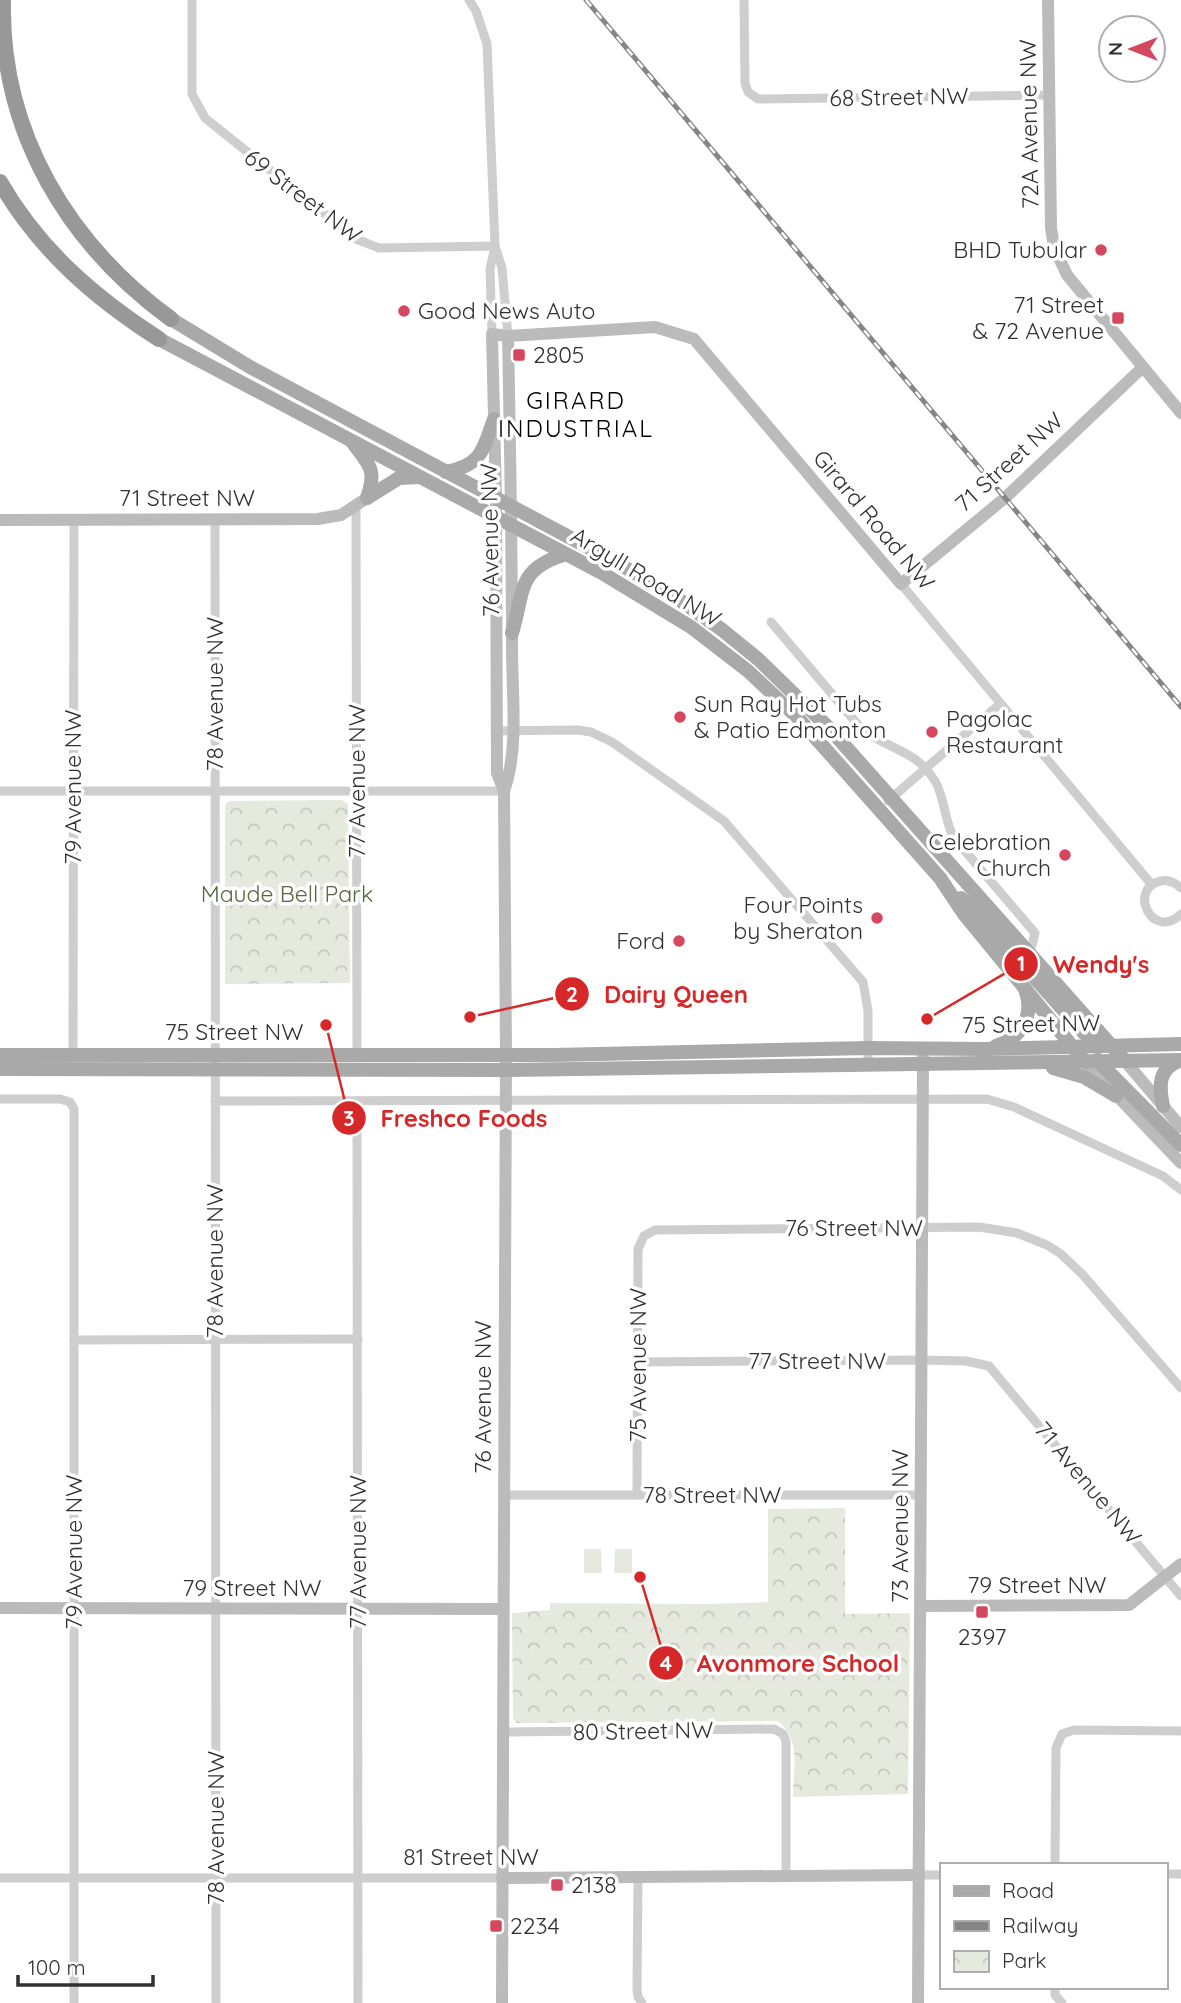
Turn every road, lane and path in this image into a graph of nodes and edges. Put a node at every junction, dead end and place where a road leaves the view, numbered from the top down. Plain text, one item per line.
1 (3, 0) edge
2 (192, 0) edge
3 (469, 0) edge
4 (744, 0) edge
5 (1048, 0) edge
6 (1049, 95) junction
7 (0, 182) edge
8 (495, 246) junction
9 (172, 319) joint
10 (492, 334) junction
11 (508, 336) junction
12 (159, 340) joint
13 (1143, 367) junction
14 (1181, 413) edge
15 (494, 419) junction
16 (351, 440) junction
17 (446, 472) junction
18 (422, 477) junction
19 (496, 498) junction
20 (362, 502) junction
21 (512, 507) junction
22 (495, 517) junction
23 (74, 519) junction
24 (215, 519) junction
25 (0, 520) edge
26 (512, 526) junction
27 (566, 554) junction
28 (901, 584) junction
29 (771, 622) dead end
30 (512, 633) junction
31 (1000, 704) junction
32 (496, 731) junction
33 (512, 731) junction
34 (925, 769) junction
35 (0, 791) edge
36 (73, 791) junction
37 (215, 791) junction
38 (357, 791) junction
39 (504, 791) junction
40 (891, 798) junction
41 (879, 808) junction
42 (940, 878) junction
43 (1152, 885) junction
44 (1181, 888) edge
45 (1181, 914) edge
46 (1030, 953) junction
47 (1026, 990) junction
48 (1181, 1044) edge
49 (1104, 1045) junction
50 (1072, 1046) junction
51 (868, 1048) junction
52 (923, 1049) junction
53 (985, 1049) junction
54 (0, 1055) edge
55 (73, 1055) junction
56 (357, 1055) junction
57 (1181, 1060) edge
58 (1125, 1061) junction
59 (215, 1062) junction
60 (506, 1062) junction
61 (1092, 1062) junction
62 (1035, 1063) junction
63 (868, 1065) junction
64 (923, 1065) junction
65 (0, 1069) edge
66 (1116, 1096) junction
67 (0, 1099) edge
68 (923, 1099) junction
69 (215, 1101) junction
70 (357, 1101) junction
71 (506, 1101) junction
72 (1163, 1106) junction
73 (1181, 1127) edge
74 (1181, 1144) edge
75 (1181, 1163) edge
76 (1181, 1190) edge
77 (922, 1227) junction
78 (644, 1236) joint
79 (74, 1339) junction
80 (215, 1339) junction
81 (358, 1339) junction
82 (921, 1360) junction
83 (638, 1362) junction
84 (993, 1371) joint
85 (1181, 1388) edge
86 (503, 1494) junction
87 (637, 1495) junction
88 (921, 1495) junction
89 (1181, 1564) edge
90 (1165, 1577) junction
91 (1181, 1596) edge
92 (921, 1606) junction
93 (0, 1608) edge
94 (74, 1608) junction
95 (215, 1609) junction
96 (358, 1609) junction
97 (503, 1609) junction
98 (1181, 1731) edge
99 (503, 1732) junction
100 (1055, 1863) edge
101 (786, 1875) junction
102 (919, 1875) junction
103 (940, 1875) edge
104 (0, 1878) edge
105 (74, 1878) junction
106 (216, 1878) junction
107 (358, 1878) junction
108 (502, 1878) junction
109 (638, 1878) junction
110 (74, 2003) edge
111 (216, 2003) edge
112 (358, 2003) edge
113 (502, 2003) edge
114 (642, 2003) edge
115 (918, 2003) edge

1 - 9 highway
2 - 8 street, 69 Street NW
3 - 8 street, 76 Avenue NW
4 - 6 street, 68 Street NW
5 - 6 street, 72A Avenue NW
6 - 13 street, 72A Avenue NW
7 - 12 highway
8 - 10 street, 76 Avenue NW
8 - 11 street, 76 Avenue NW
9 - 17 main road, Argyll Road NW
10 - 11 street, Girard Road NW
10 - 15 street, 76 Avenue NW
11 - 21 street, 76 Avenue NW
11 - 28 street, Girard Road NW
12 - 16 main road, Argyll Road NW
13 - 14 street, 72A Avenue NW
13 - 28 street, 71 Street NW
15 - 17 main road
15 - 19 street, 76 Avenue NW
16 - 18 main road, Argyll Road NW
16 - 20 main road
17 - 19 main road, Argyll Road NW
18 - 20 main road
18 - 22 main road, Argyll Road NW
19 - 21 main road, Argyll Road NW
19 - 22 street, 76 Avenue NW
20 - 24 street, 71 Street NW
20 - 38 street, 77 Avenue NW
21 - 26 street, 76 Avenue NW
21 - 40 main road, Argyll Road NW
22 - 26 main road, Argyll Road NW
22 - 32 street, 76 Avenue NW
23 - 24 street, 71 Street NW
23 - 25 street, 71 Street NW
23 - 36 street, 79 Avenue NW
24 - 37 street, 78 Avenue NW
26 - 27 main road, Argyll Road NW
26 - 30 street, 76 Avenue NW
27 - 30 main road
27 - 41 main road, Argyll Road NW
28 - 31 street, Girard Road NW
29 - 34 street
30 - 33 street, 76 Avenue NW
31 - 34 street
31 - 43 street, Girard Road NW
32 - 33 street
32 - 39 street, 76 Avenue NW
33 - 39 street, 76 Avenue NW
33 - 51 street
34 - 40 street
34 - 46 street
35 - 36 street
36 - 37 street
36 - 55 street, 79 Avenue NW
37 - 38 street
37 - 59 street, 78 Avenue NW
38 - 39 street
38 - 56 street, 77 Avenue NW
39 - 60 street, 76 Avenue NW
40 - 41 street
40 - 46 main road, Argyll Road NW
41 - 42 main road, Argyll Road NW
42 - 47 main road, Argyll Road NW
42 - 49 main road
43 - 44 street
43 - 45 street
46 - 49 main road, Argyll Road NW
47 - 50 main road, Argyll Road NW
47 - 53 main road
48 - 49 main road, 75 Street NW
49 - 50 main road, 75 Street NW
49 - 58 main road, Argyll Road NW
50 - 53 main road, 75 Street NW
50 - 61 main road, Argyll Road NW
51 - 52 main road, 75 Street NW
51 - 60 main road, 75 Street NW
51 - 63 street
52 - 53 main road, 75 Street NW
52 - 64 street, 73 Avenue NW
54 - 55 main road, 75 Street NW
55 - 59 main road, 75 Street NW
56 - 59 main road, 75 Street NW
56 - 60 main road, 75 Street NW
57 - 58 main road, 75 Street NW
57 - 72 main road
58 - 61 main road, 75 Street NW
58 - 72 street, Argyll Road NW
59 - 60 main road, 75 Street NW
59 - 65 main road, 75 Street NW
59 - 69 street, 78 Avenue NW
60 - 63 main road, 75 Street NW
60 - 71 street, 76 Avenue NW
61 - 62 main road, 75 Street NW
61 - 66 street, Argyll Road NW
61 - 74 main road
62 - 64 main road, 75 Street NW
62 - 66 main road
63 - 64 main road, 75 Street NW
64 - 68 street, 73 Avenue NW
66 - 75 street, Argyll Road NW
67 - 79 street, 79 Avenue NW
68 - 71 street
68 - 76 street
68 - 77 street, 73 Avenue NW
69 - 70 street
69 - 80 street, 78 Avenue NW
70 - 71 street
70 - 81 street, 77 Avenue NW
71 - 86 street, 76 Avenue NW
72 - 73 street, Argyll Road NW
77 - 78 street, 76 Street NW
77 - 82 street, 73 Avenue NW
77 - 85 street, 76 Street NW
78 - 83 street, 75 Avenue NW
79 - 80 street
79 - 94 street, 79 Avenue NW
80 - 81 street
80 - 95 street, 78 Avenue NW
81 - 96 street, 77 Avenue NW
82 - 83 street, 77 Street NW
82 - 84 street, 77 Street NW
82 - 88 street, 73 Avenue NW
83 - 87 street, 75 Avenue NW
84 - 90 street, 71 Avenue NW
86 - 87 street, 78 Street NW
86 - 97 street, 76 Avenue NW
87 - 88 street, 78 Street NW
88 - 92 street, 73 Avenue NW
89 - 90 street, 79 Street NW
90 - 91 street, 71 Avenue NW
90 - 92 street, 79 Street NW
92 - 102 street, 73 Avenue NW
93 - 94 street, 79 Street NW
94 - 95 street, 79 Street NW
94 - 105 street, 79 Avenue NW
95 - 96 street, 79 Street NW
95 - 106 street, 78 Avenue NW
96 - 97 street, 79 Street NW
96 - 107 street, 77 Avenue NW
97 - 99 street, 76 Avenue NW
98 - 100 street
99 - 101 street, 80 Street NW
99 - 108 street, 76 Avenue NW
101 - 102 street, 81 Street NW
101 - 109 street, 81 Street NW
102 - 103 street, 81 Street NW
102 - 115 street, 73 Avenue NW
104 - 105 street, 81 Street NW
105 - 106 street, 81 Street NW
105 - 110 street, 79 Avenue NW
106 - 107 street, 81 Street NW
106 - 111 street, 78 Avenue NW
107 - 108 street, 81 Street NW
107 - 112 street, 77 Avenue NW
108 - 109 street, 81 Street NW
108 - 113 street, 76 Avenue NW
109 - 114 street

